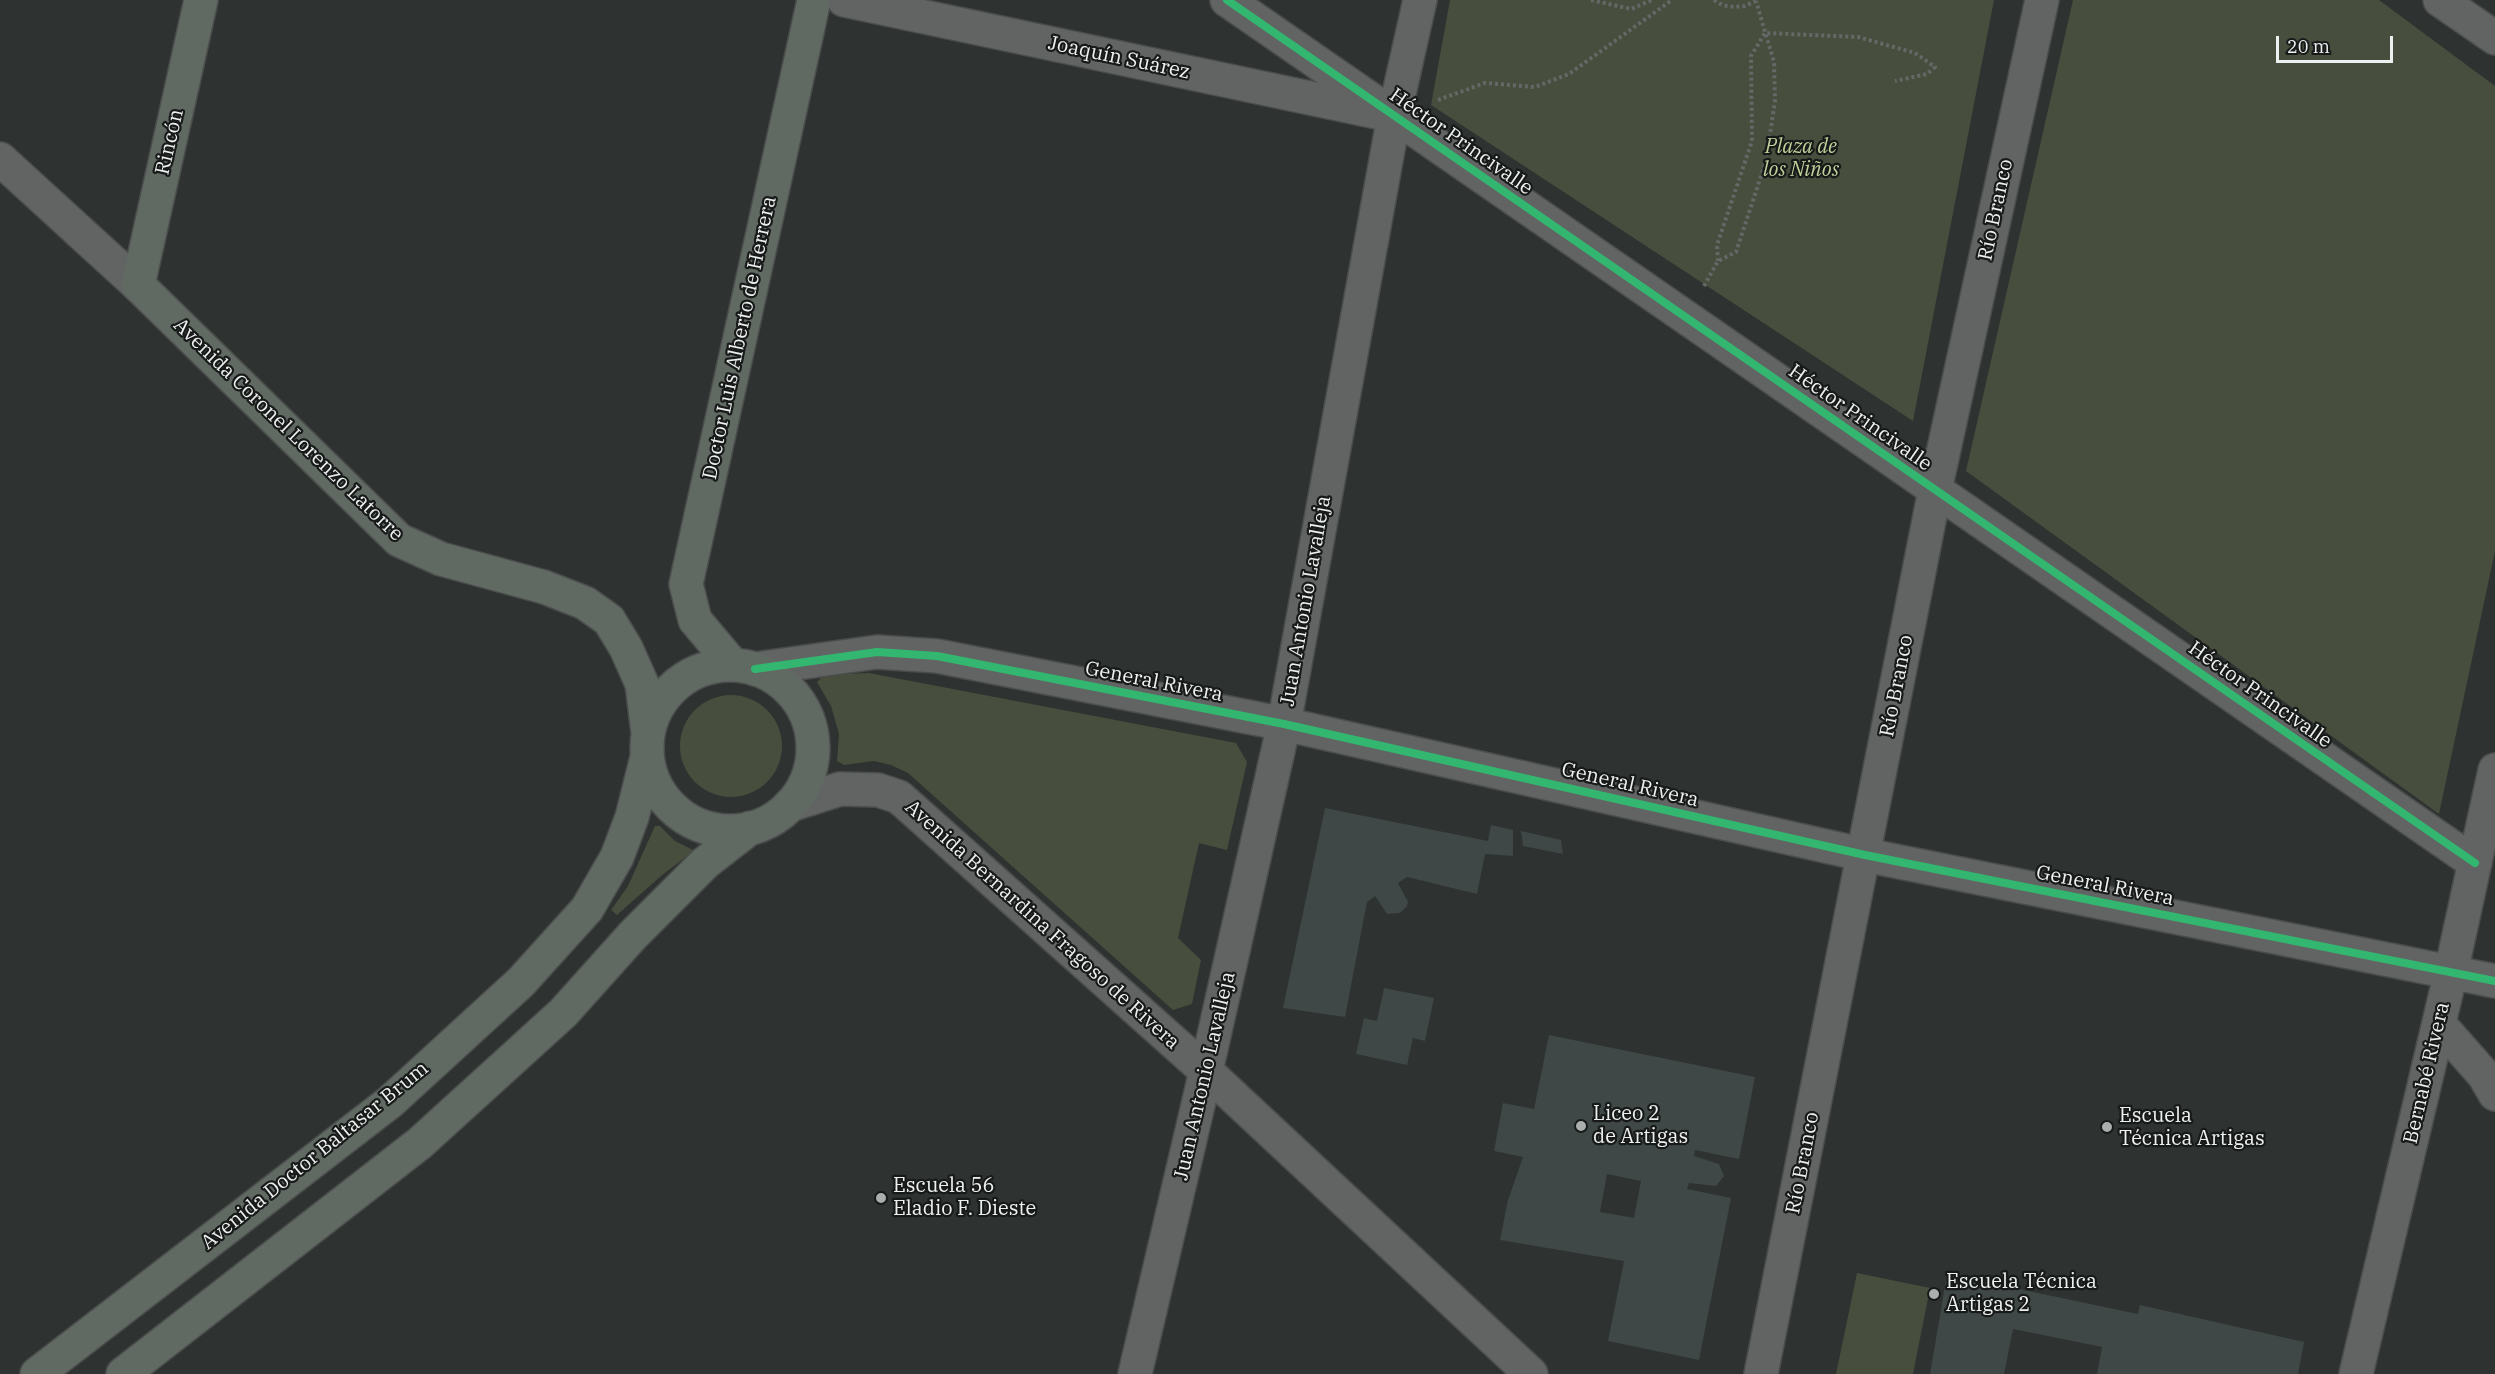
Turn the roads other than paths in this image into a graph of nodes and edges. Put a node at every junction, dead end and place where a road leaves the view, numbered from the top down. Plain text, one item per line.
1 (201, 0) edge
2 (814, 0) edge
3 (844, 0) edge
4 (1227, 0) edge
5 (1420, 0) edge
6 (2042, 0) edge
7 (2440, 0) edge
8 (2495, 38) edge
9 (1394, 116) junction
10 (0, 159) edge
11 (138, 285) junction
12 (1935, 490) junction
13 (744, 667) junction
14 (1284, 724) junction
15 (647, 745) junction
16 (2495, 770) edge
17 (790, 805) junction
18 (750, 828) junction
19 (1865, 855) junction
20 (2475, 864) junction
21 (2451, 972) junction
22 (2495, 981) edge
23 (2439, 1024) junction
24 (1206, 1071) junction
25 (2495, 1094) edge
26 (50, 1370) edge
27 (123, 1374) edge
28 (1135, 1374) edge
29 (1531, 1374) edge
30 (1761, 1374) edge
31 (2356, 1374) edge

1 - 11 main road, Rincón
2 - 13 main road, Doctor Luis Alberto de Herrera
3 - 9 street, Joaquín Suárez
4 - 9 street, Héctor Princivalle
5 - 9 street, Juan Antonio Lavalleja
6 - 12 street, Río Branco
7 - 8 street
9 - 12 street, Héctor Princivalle
9 - 14 street, Juan Antonio Lavalleja
10 - 11 street, Avenida Coronel Lorenzo Latorre
11 - 15 main road, Avenida Coronel Lorenzo Latorre
12 - 19 street, Río Branco
12 - 20 street, Héctor Princivalle
13 - 14 street, General Rivera
13 - 15 main road
13 - 17 main road
14 - 19 street, General Rivera
14 - 24 street, Juan Antonio Lavalleja
15 - 18 main road
15 - 26 main road, Avenida Doctor Baltasar Brum
16 - 20 street, Bernabé Rivera
17 - 18 main road
17 - 24 street, Avenida Bernardina Fragoso de Rivera
18 - 27 main road
19 - 21 street, General Rivera
19 - 30 street, Río Branco
20 - 21 street, Bernabé Rivera
21 - 22 street, General Rivera
21 - 23 street, Bernabé Rivera
23 - 25 street
23 - 31 street, Bernabé Rivera
24 - 28 street, Juan Antonio Lavalleja
24 - 29 street, Avenida Bernardina Fragoso de Rivera

